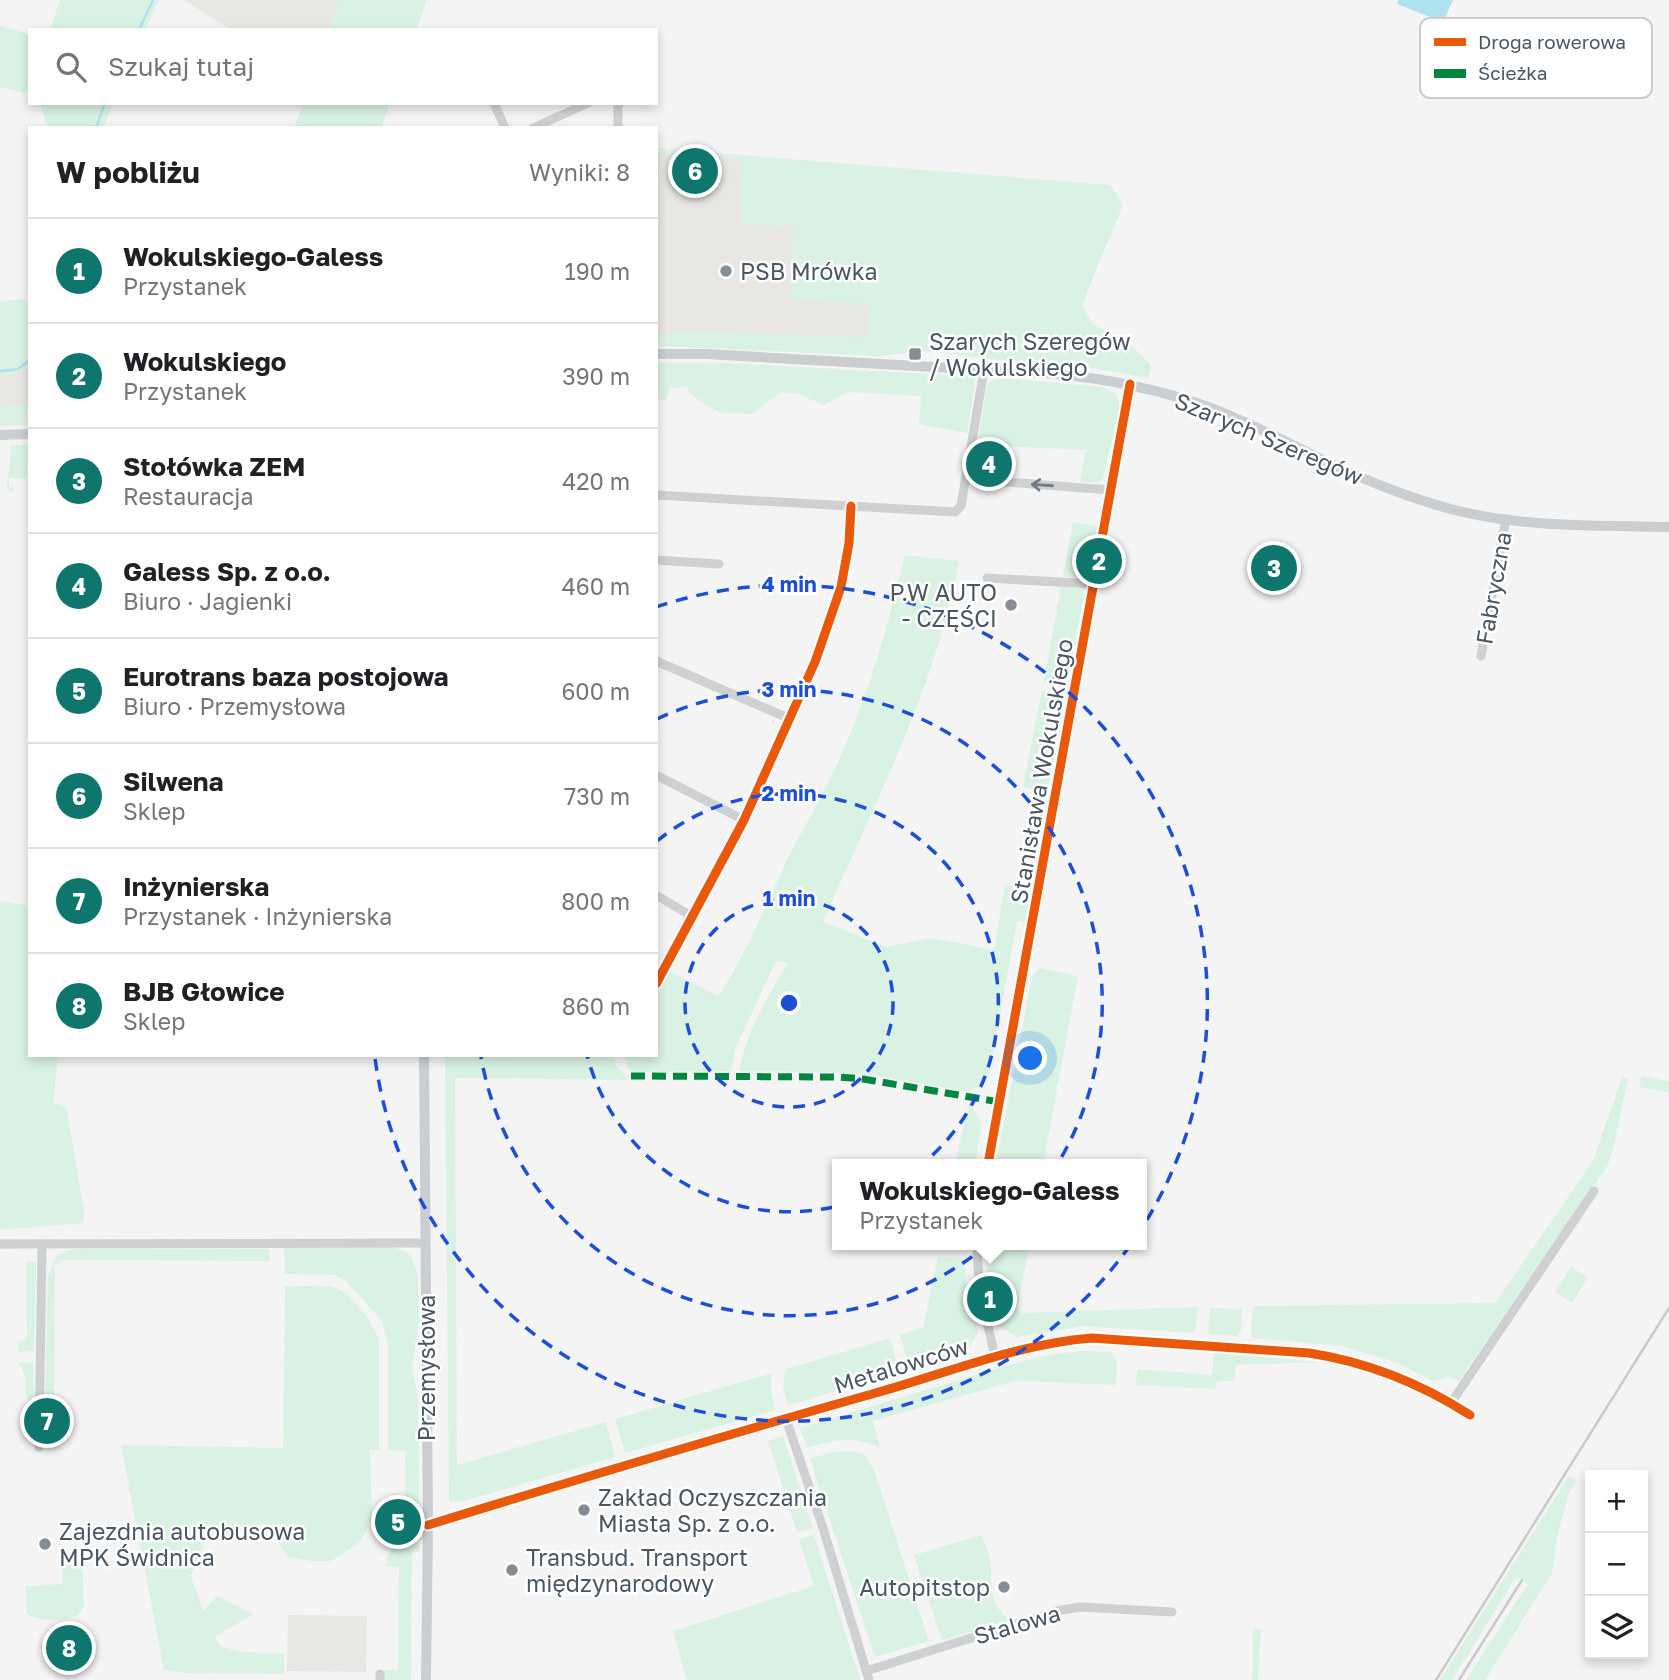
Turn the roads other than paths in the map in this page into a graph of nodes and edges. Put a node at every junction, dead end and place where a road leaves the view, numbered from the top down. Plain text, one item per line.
1 (496, 105) edge
2 (583, 105) edge
3 (618, 105) edge
4 (504, 126) edge
5 (537, 126) edge
6 (618, 126) edge
7 (658, 354) edge
8 (984, 370) junction
9 (1130, 384) junction
10 (28, 434) edge
11 (0, 435) edge
12 (966, 479) junction
13 (1110, 490) junction
14 (658, 495) edge
15 (851, 506) junction
16 (1506, 519) junction
17 (1669, 527) edge
18 (658, 559) edge
19 (719, 564) dead end
20 (987, 578) dead end
21 (1094, 584) junction
22 (1481, 656) dead end
23 (658, 662) edge
24 (788, 718) junction
25 (658, 776) edge
26 (744, 820) junction
27 (658, 896) edge
28 (693, 917) junction
29 (658, 980) edge
30 (424, 1057) edge
31 (989, 1159) edge
32 (1594, 1191) dead end
33 (425, 1242) junction
34 (0, 1244) edge
35 (42, 1244) junction
36 (977, 1250) edge
37 (995, 1356) junction
38 (1451, 1403) junction
39 (1470, 1415) dead end
40 (786, 1419) junction
41 (39, 1447) dead end
42 (428, 1525) junction
43 (1172, 1612) dead end
44 (867, 1676) edge
45 (426, 1680) edge

1 - 4 street
2 - 5 street
3 - 6 street
7 - 8 main road, Szarych Szeregów
8 - 9 main road, Szarych Szeregów
8 - 12 street
9 - 13 street, Stanisława Wokulskiego
9 - 16 main road, Szarych Szeregów
10 - 11 main road
13 -> 12 street
12 - 15 street
13 - 21 street, Stanisława Wokulskiego
14 - 15 street
15 - 24 street
16 - 17 main road, Szarych Szeregów
16 - 22 street, Fabryczna
18 - 19 street
20 - 21 street
21 - 31 street, Stanisława Wokulskiego
23 - 24 street
24 - 26 street
25 - 26 street
26 - 28 street
27 - 28 street
28 - 29 street
30 - 33 main road, Przemysłowa
32 - 38 street
33 - 35 street
33 - 42 main road, Przemysłowa
34 - 35 street
35 - 41 street
36 - 37 street
37 - 38 street, Metalowców
37 - 40 street, Metalowców
38 - 39 street, Metalowców
40 - 42 street, Metalowców
40 - 44 street, Stalowa
42 - 45 main road, Przemysłowa
43 - 44 street, Stalowa

